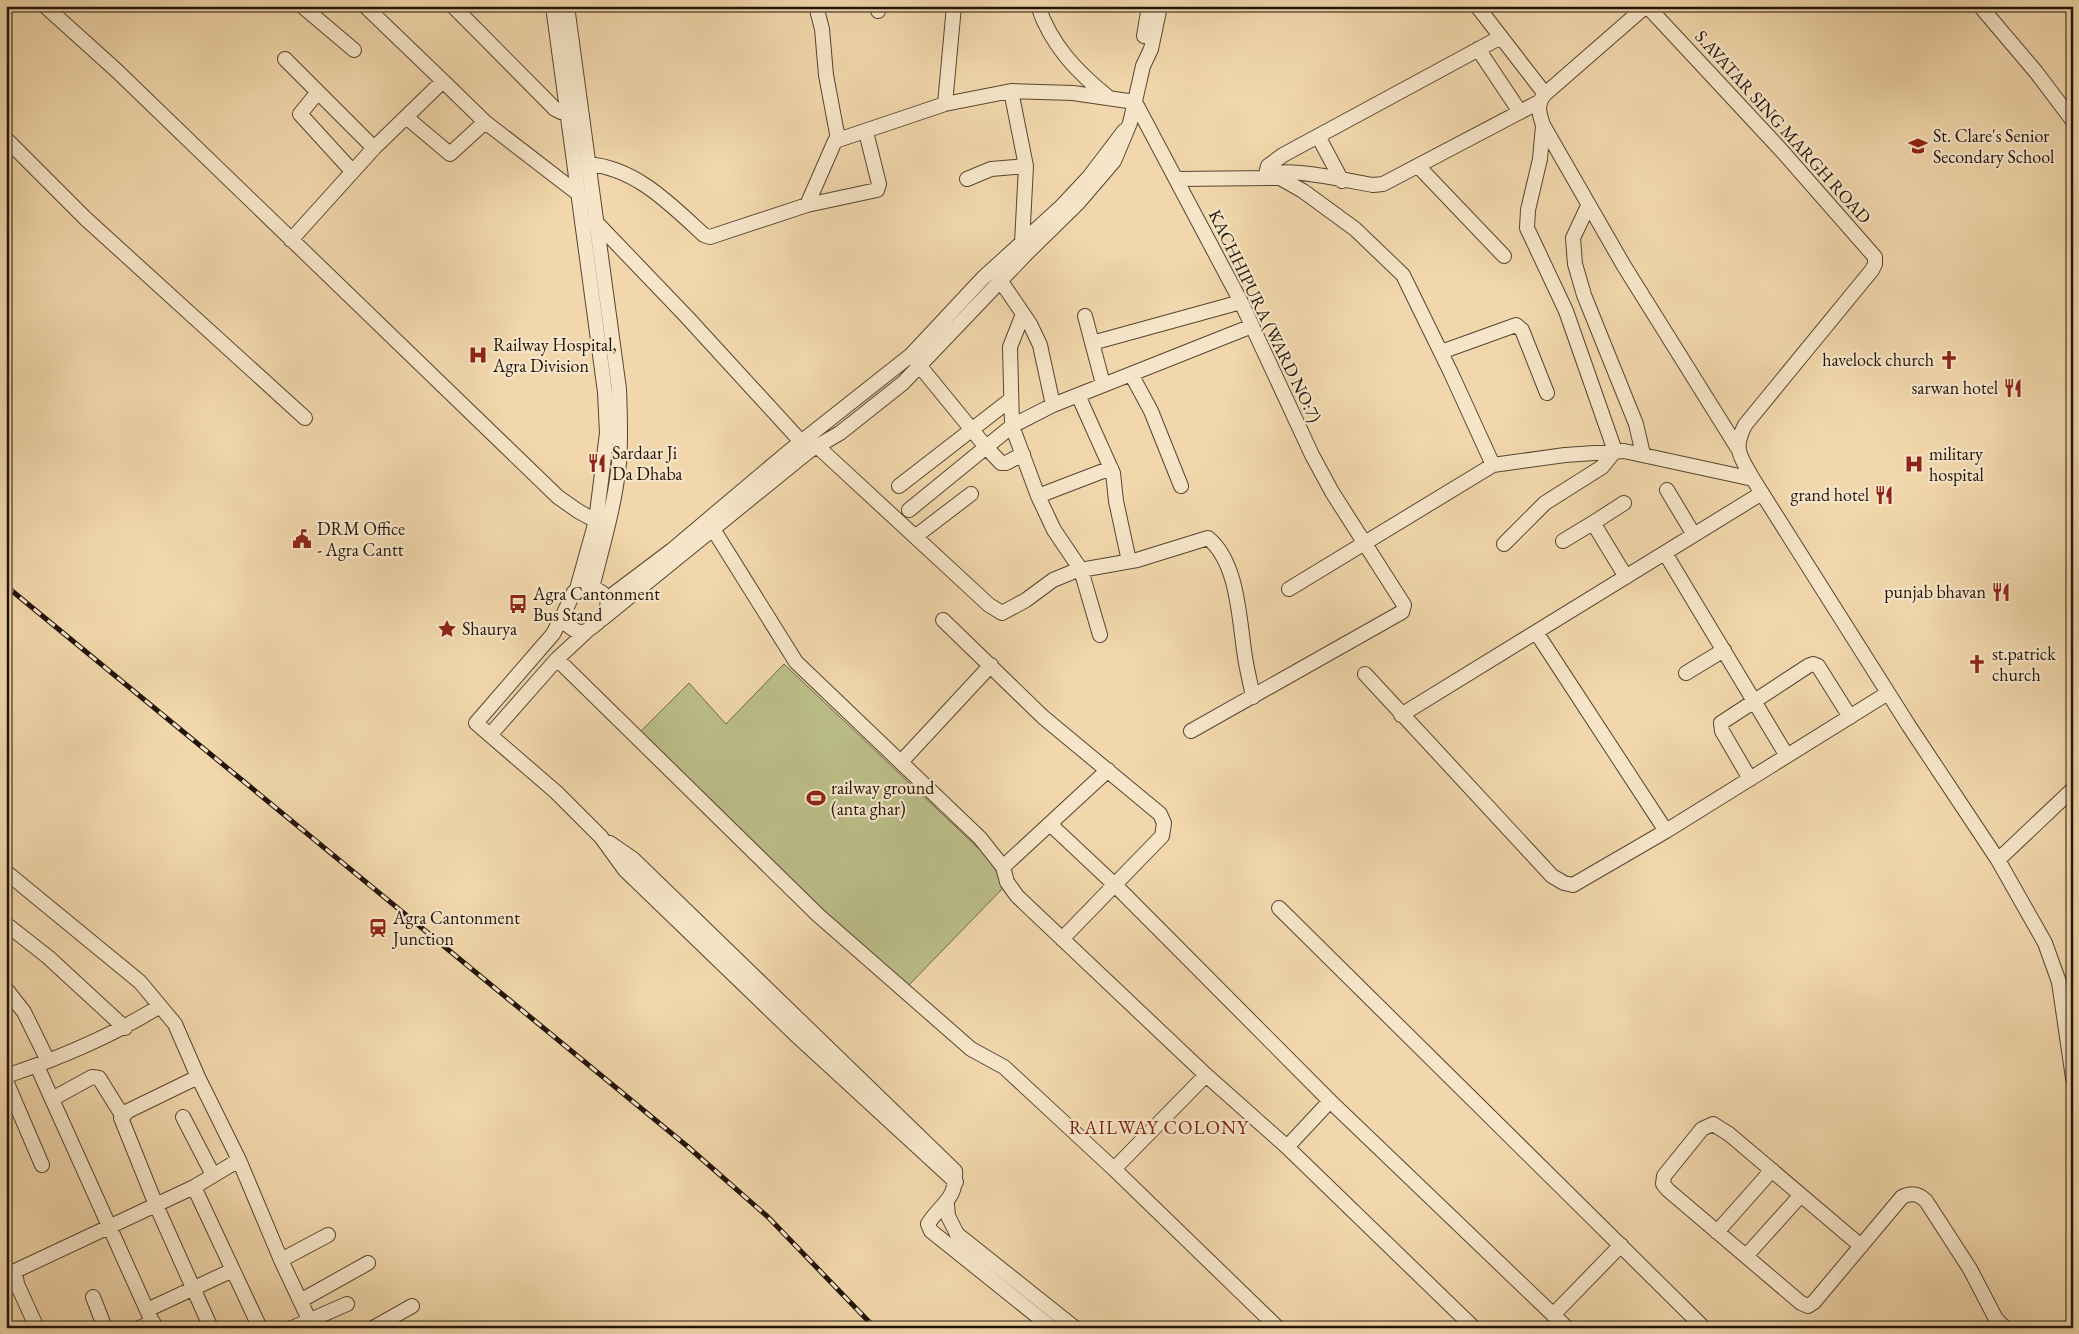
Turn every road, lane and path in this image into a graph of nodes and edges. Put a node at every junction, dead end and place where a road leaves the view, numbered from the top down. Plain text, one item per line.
1 (45, 6) edge
2 (302, 6) edge
3 (365, 6) edge
4 (453, 6) edge
5 (552, 6) edge
6 (568, 6) edge
7 (816, 6) edge
8 (954, 6) edge
9 (1038, 6) edge
10 (1149, 6) edge
11 (1160, 6) edge
12 (1478, 6) edge
13 (1646, 6) edge
14 (1980, 6) edge
15 (1501, 36) junction
16 (1478, 48) junction
17 (354, 50) dead end
18 (285, 59) dead end
19 (1143, 66) junction
20 (443, 81) junction
21 (1011, 91) junction
22 (318, 92) junction
23 (1109, 98) junction
24 (1542, 98) junction
25 (1135, 102) junction
26 (945, 104) junction
27 (574, 111) junction
28 (1520, 112) junction
29 (406, 118) junction
30 (2073, 121) edge
31 (485, 122) junction
32 (1543, 125) junction
33 (866, 132) junction
34 (1318, 136) junction
35 (6, 139) edge
36 (838, 140) junction
37 (374, 148) junction
38 (588, 164) junction
39 (1026, 166) junction
40 (1418, 166) junction
41 (352, 171) junction
42 (1267, 178) junction
43 (967, 179) dead end
44 (1176, 179) junction
45 (1342, 181) junction
46 (594, 202) junction
47 (581, 204) junction
48 (807, 206) junction
49 (1588, 206) junction
50 (596, 221) junction
51 (291, 240) junction
52 (1024, 248) junction
53 (1504, 256) dead end
54 (1000, 280) junction
55 (1241, 302) junction
56 (1023, 314) junction
57 (1085, 316) dead end
58 (1252, 326) junction
59 (1092, 343) junction
60 (1441, 352) junction
61 (915, 360) junction
62 (1130, 374) junction
63 (1104, 384) junction
64 (1547, 393) dead end
65 (1078, 395) junction
66 (1010, 400) junction
67 (1053, 405) junction
68 (305, 418) dead end
69 (1012, 426) junction
70 (971, 429) junction
71 (809, 446) junction
72 (986, 447) junction
73 (1737, 448) junction
74 (1616, 451) junction
75 (1023, 454) junction
76 (1643, 454) junction
77 (1493, 465) junction
78 (1111, 468) junction
79 (1753, 479) junction
80 (899, 486) dead end
81 (1181, 486) dead end
82 (1667, 490) dead end
83 (1762, 493) junction
84 (971, 494) dead end
85 (1038, 496) junction
86 (1624, 503) dead end
87 (909, 510) dead end
88 (1596, 521) junction
89 (601, 524) junction
90 (710, 525) junction
91 (1694, 535) junction
92 (916, 536) junction
93 (1563, 541) dead end
94 (1366, 544) junction
95 (1504, 544) dead end
96 (1665, 553) junction
97 (1129, 561) junction
98 (1081, 570) junction
99 (1626, 577) junction
100 (592, 588) junction
101 (577, 589) junction
102 (1289, 589) dead end
103 (607, 599) junction
104 (563, 615) junction
105 (602, 619) junction
106 (943, 620) dead end
107 (586, 632) junction
108 (1536, 632) junction
109 (1100, 635) dead end
110 (1724, 650) junction
111 (557, 659) junction
112 (991, 665) junction
113 (1686, 673) dead end
114 (1365, 674) dead end
115 (1888, 693) junction
116 (1253, 697) junction
117 (1754, 701) junction
118 (1402, 715) junction
119 (1850, 717) junction
120 (1191, 732) dead end
121 (490, 735) junction
122 (1787, 756) junction
123 (900, 762) junction
124 (1108, 770) junction
125 (1750, 779) junction
126 (2073, 789) edge
127 (1051, 825) junction
128 (1666, 831) junction
129 (1998, 860) junction
130 (1003, 867) junction
131 (6, 872) edge
132 (1116, 886) junction
133 (1279, 908) dead end
134 (6, 924) edge
135 (1062, 939) junction
136 (6, 989) edge
137 (2068, 999) edge
138 (160, 1006) junction
139 (125, 1028) junction
140 (42, 1063) junction
141 (1206, 1075) junction
142 (6, 1076) edge
143 (198, 1077) junction
144 (2073, 1078) edge
145 (6, 1081) edge
146 (52, 1099) junction
147 (1330, 1101) junction
148 (122, 1115) junction
149 (183, 1117) dead end
150 (1287, 1147) junction
151 (239, 1160) junction
152 (42, 1165) dead end
153 (1114, 1169) junction
154 (1772, 1170) junction
155 (213, 1175) junction
156 (194, 1187) junction
157 (1801, 1195) junction
158 (946, 1204) junction
159 (156, 1205) junction
160 (108, 1226) junction
161 (1717, 1232) junction
162 (328, 1236) dead end
163 (1621, 1245) junction
164 (1861, 1246) junction
165 (1746, 1256) junction
166 (281, 1260) junction
167 (368, 1263) dead end
168 (233, 1270) junction
169 (194, 1289) junction
170 (93, 1297) dead end
171 (300, 1300) junction
172 (1028, 1300) junction
173 (347, 1304) dead end
174 (412, 1306) dead end
175 (1553, 1315) junction
176 (152, 1320) edge
177 (311, 1324) edge
178 (2003, 1327) edge
179 (37, 1328) edge
180 (105, 1328) edge
181 (139, 1328) edge
182 (211, 1328) edge
183 (260, 1328) edge
184 (292, 1328) edge
185 (373, 1328) edge
186 (1052, 1328) edge
187 (1075, 1328) edge
188 (1278, 1328) edge
189 (1474, 1328) edge
190 (1567, 1328) edge
191 (1704, 1328) edge

1 - 51 street
2 - 17 street
3 - 20 street
4 - 27 street
5 - 27 street
6 - 27 street
7 - 36 street
8 - 26 street
9 - 23 street
10 - 19 street
11 - 19 street
12 - 15 street
13 - 24 street
13 - 73 street, S.AVATAR SING MARGH ROAD
14 - 30 street
15 - 16 street
15 - 24 street
16 - 28 street
16 - 34 street
18 - 22 street
19 - 25 street
20 - 29 street
20 - 31 street
21 - 23 street
21 - 26 street
21 - 39 street
22 - 37 street
22 - 41 street
23 - 25 street
24 - 28 street
24 - 32 street
25 - 44 street, KACHHIPURA (WARD NO:7)
25 - 52 street
26 - 33 street
27 - 38 street
27 - 47 street
28 - 40 street
29 - 31 street
29 - 37 street
31 - 47 street
32 - 49 street
32 - 74 street
33 - 36 street
33 - 48 street
34 - 42 street
34 - 45 street
35 - 68 street
36 - 48 street
37 - 41 street
38 - 46 street
38 - 48 street
39 - 43 street
39 - 52 street
40 - 45 street
40 - 53 street
41 - 51 street
42 - 44 street
42 - 45 street
42 - 60 street
44 - 55 street, KACHHIPURA (WARD NO:7)
46 - 47 street
46 - 50 street
47 - 50 street
47 - 89 street
49 - 73 street
49 - 76 street
50 - 71 street
50 - 89 street
51 - 89 street
52 - 54 street
52 - 61 street
54 - 56 street
54 - 61 street
55 - 58 street, KACHHIPURA (WARD NO:7)
55 - 59 street
56 - 66 street
56 - 67 street
57 - 59 street
58 - 62 street
58 - 94 street, KACHHIPURA (WARD NO:7)
59 - 63 street
60 - 64 street
60 - 77 street
61 - 70 street
61 - 71 street
62 - 63 street
62 - 81 street
63 - 65 street
65 - 67 street
65 - 78 street
66 - 69 street
66 - 70 street
67 - 69 street
69 - 72 street
69 - 75 street
70 - 72 street
70 - 80 street
71 - 90 street
71 - 92 street
72 - 75 street
72 - 87 street
73 - 79 street
74 - 76 street
74 - 77 street
74 - 95 street
75 - 85 street
76 - 79 street
77 - 94 street
78 - 85 street
78 - 97 street
79 - 83 street
82 - 91 street
83 - 91 street
83 - 115 street
84 - 92 street
85 - 98 street
86 - 88 street
88 - 93 street
88 - 99 street
89 - 100 street
89 - 101 street
90 - 103 street
90 - 105 street
90 - 123 street
91 - 96 street
92 - 98 street
94 - 102 street
94 - 116 street, KACHHIPURA (WARD NO:7)
96 - 99 street
96 - 110 street
97 - 98 street
97 - 116 street
98 - 109 street
99 - 108 street
100 - 101 street
100 - 103 street
101 - 104 street
103 - 105 street
104 - 107 street
104 - 121 street
105 - 107 street
106 - 112 street
107 - 111 street
108 - 118 street
108 - 128 street
110 - 113 street
110 - 117 street
111 - 121 street
111 - 153 street
112 - 123 street
112 - 124 street
114 - 118 street
115 - 119 street
115 - 129 street
116 - 120 street
117 - 119 street
117 - 122 street
117 - 125 street
118 - 128 street
119 - 122 street
121 - 158 street
122 - 125 street
123 - 130 street
124 - 127 street
124 - 132 street
125 - 128 street
126 - 129 street
127 - 130 street
127 - 132 street
129 - 137 street
130 - 135 street
131 - 138 street
132 - 135 street
132 - 147 street
133 - 163 street
134 - 139 street
135 - 141 street
136 - 140 street
137 - 144 street
138 - 139 street
138 - 143 street
139 - 140 street
140 - 142 street
140 - 146 street
141 - 150 street
141 - 153 street
143 - 148 street
143 - 151 street
145 - 152 street
146 - 148 street
146 - 160 street
147 - 150 street
147 - 175 street
148 - 159 street
149 - 155 street
150 - 189 street
151 - 155 street
151 - 166 street
153 - 188 street
154 - 157 street
154 - 161 street
154 - 161 street
155 - 156 street
156 - 159 street
156 - 168 street
157 - 164 street
157 - 165 street
158 - 172 street
158 - 172 street
159 - 160 street
159 - 169 street
160 - 176 street
160 - 179 street
161 - 165 street
162 - 166 street
163 - 175 street
163 - 191 street
164 - 165 street
164 - 178 street
166 - 171 street
167 - 171 street
168 - 169 street
168 - 183 street
169 - 176 street
169 - 182 street
170 - 180 street
171 - 177 street
172 - 186 street
172 - 187 street
173 - 177 street
174 - 185 street
175 - 190 street
176 - 181 street
177 - 184 street

